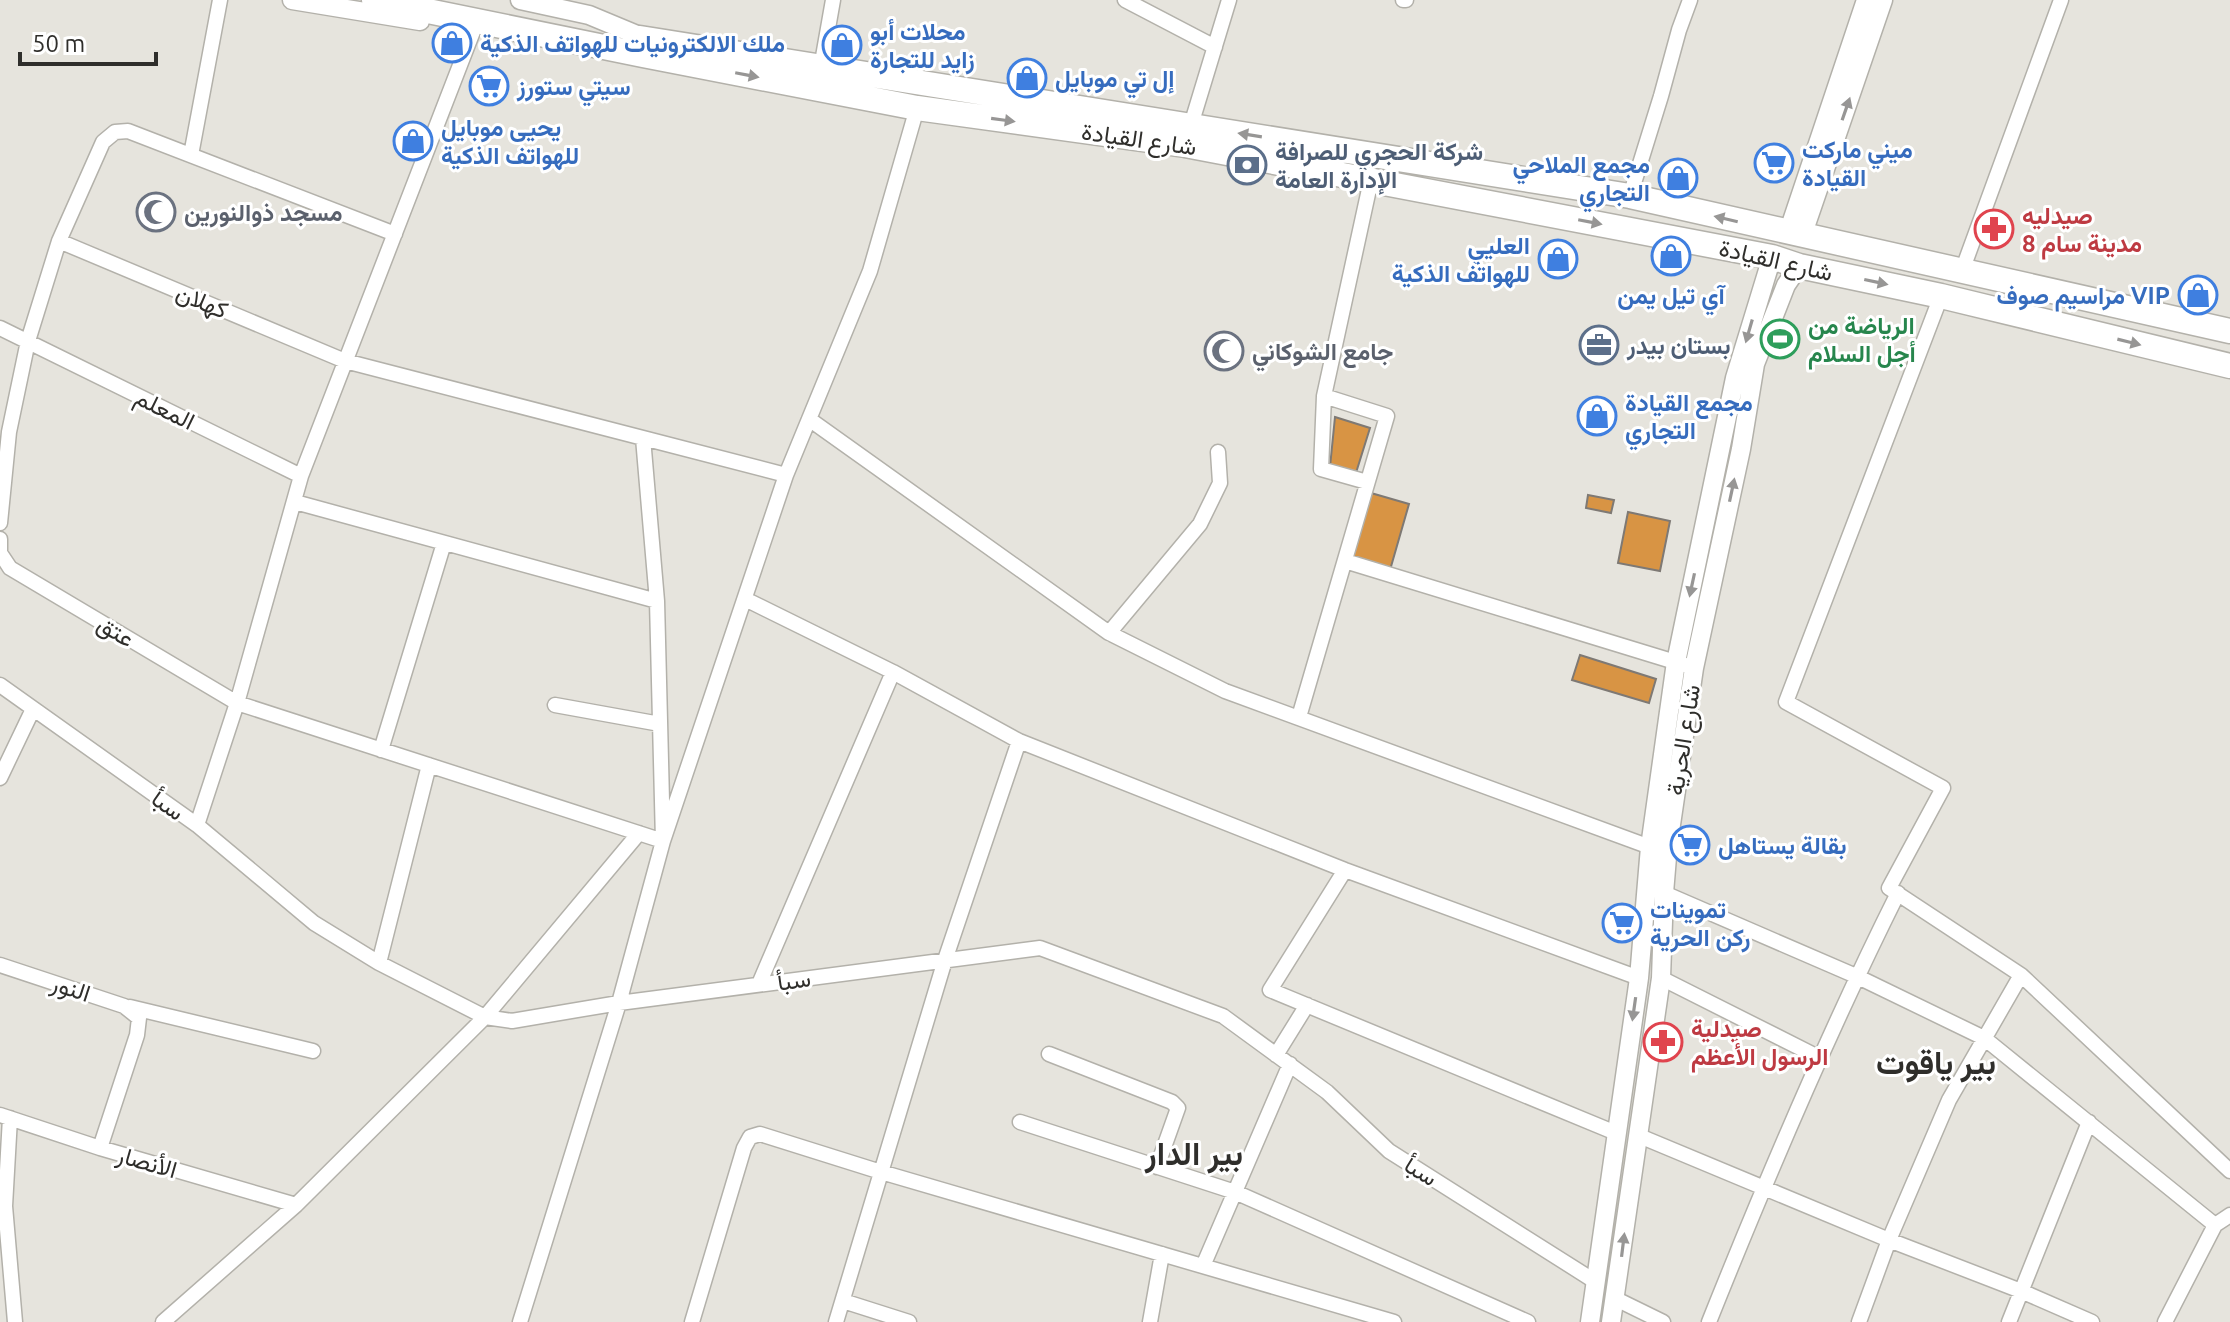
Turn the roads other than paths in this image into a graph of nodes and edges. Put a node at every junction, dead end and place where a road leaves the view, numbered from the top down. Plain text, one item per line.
1 (220, 0) edge
2 (292, 0) edge
3 (374, 0) edge
4 (443, 0) edge
5 (520, 0) edge
6 (833, 0) edge
7 (1125, 0) edge
8 (1229, 0) edge
9 (1690, 0) edge
10 (1866, 0) edge
11 (1883, 0) edge
12 (2061, 0) edge
13 (569, 5) edge
14 (474, 29) junction
15 (1215, 47) junction
16 (646, 48) junction
17 (821, 68) junction
18 (917, 108) junction
19 (1191, 125) junction
20 (191, 155) junction
21 (1371, 180) junction
22 (1630, 196) junction
23 (395, 234) junction
24 (1795, 235) junction
25 (59, 241) junction
26 (1772, 257) junction
27 (1799, 266) junction
28 (1962, 271) junction
29 (1941, 296) junction
30 (0, 328) edge
31 (2230, 331) edge
32 (28, 341) junction
33 (345, 361) junction
34 (2230, 366) edge
35 (1324, 396) junction
36 (809, 419) junction
37 (643, 438) junction
38 (1218, 452) dead end
39 (786, 475) junction
40 (301, 476) junction
41 (1367, 482) junction
42 (295, 502) junction
43 (0, 523) edge
44 (0, 539) edge
45 (444, 543) junction
46 (0, 553) edge
47 (1345, 561) junction
48 (745, 599) junction
49 (657, 601) junction
50 (1109, 633) junction
51 (1676, 662) junction
52 (1694, 668) junction
53 (893, 672) junction
54 (0, 685) edge
55 (237, 703) junction
56 (555, 705) dead end
57 (33, 709) junction
58 (1299, 717) junction
59 (660, 724) junction
60 (1019, 741) junction
61 (381, 750) junction
62 (429, 765) junction
63 (0, 778) edge
64 (197, 825) junction
65 (639, 833) junction
66 (663, 841) junction
67 (1650, 847) junction
68 (1345, 870) junction
69 (1664, 893) junction
70 (1898, 893) junction
71 (945, 960) junction
72 (379, 963) junction
73 (0, 965) edge
74 (2021, 975) junction
75 (1856, 976) junction
76 (1639, 978) junction
77 (1661, 978) junction
78 (759, 984) junction
79 (619, 1003) junction
80 (1307, 1005) junction
81 (124, 1006) junction
82 (485, 1017) junction
83 (1984, 1038) junction
84 (313, 1051) dead end
85 (1049, 1054) dead end
86 (1276, 1055) junction
87 (1820, 1058) junction
88 (1290, 1064) junction
89 (5, 1117) edge
90 (1020, 1122) dead end
91 (2089, 1122) junction
92 (1616, 1133) junction
93 (1637, 1135) junction
94 (100, 1148) junction
95 (1157, 1167) junction
96 (2230, 1171) edge
97 (881, 1172) junction
98 (1763, 1187) junction
99 (1235, 1192) junction
100 (296, 1205) junction
101 (2230, 1215) edge
102 (2215, 1225) junction
103 (1889, 1240) junction
104 (1162, 1254) junction
105 (1203, 1266) junction
106 (1596, 1282) junction
107 (2021, 1291) junction
108 (1616, 1299) junction
109 (843, 1301) junction
110 (15, 1322) edge
111 (163, 1322) edge
112 (520, 1322) edge
113 (692, 1322) edge
114 (836, 1322) edge
115 (909, 1322) edge
116 (1150, 1322) edge
117 (1394, 1322) edge
118 (1528, 1322) edge
119 (1590, 1322) edge
120 (1611, 1322) edge
121 (1663, 1322) edge
122 (1709, 1322) edge
123 (1859, 1322) edge
124 (2009, 1322) edge
125 (2092, 1322) edge
126 (2165, 1322) edge

1 - 20 street
2 - 14 street
3 - 16 main road, شارع القيادة
4 - 16 main road, شارع القيادة
5 - 13 street
6 - 17 street
7 - 15 street
8 - 15 street
9 - 22 street
10 - 24 street
24 -> 11 street
12 - 28 street
13 - 16 street
14 - 16 street
14 - 23 street
15 - 19 street
16 - 17 main road, شارع القيادة
16 -> 18 main road, شارع القيادة
17 - 19 main road, شارع القيادة
18 -> 21 main road, شارع القيادة
18 - 36 street
22 -> 19 main road, شارع القيادة
20 - 23 street
20 - 25 street
21 -> 26 main road, شارع القيادة
21 - 35 street
24 -> 22 main road, شارع القيادة
23 - 33 street
24 - 28 main road, شارع القيادة
25 - 32 street
25 - 33 street, كهلان
26 - 27 main road, شارع القيادة
26 -> 51 street
27 -> 29 main road, شارع القيادة
52 -> 27 street, شارع الحرية
28 - 31 main road, شارع القيادة
29 -> 34 main road, شارع القيادة
29 - 70 street
30 - 32 street, المعلم
32 - 40 street, المعلم
32 - 43 street
33 - 37 street, كهلان
33 - 40 street
35 - 41 street
35 - 41 street
36 - 39 street
36 - 50 street
37 - 39 street, كهلان
37 - 49 street
38 - 50 street
39 - 48 street
40 - 42 street
41 - 47 street
42 - 45 street
42 - 55 street
44 - 46 street
45 - 49 street
45 - 61 street
46 - 55 street, عتق
47 - 51 street
47 - 58 street
48 - 53 street
48 - 66 street
49 - 59 street
50 - 58 street
51 - 52 street
51 - 67 street
52 - 69 street, شارع الحرية
53 - 60 street
53 - 78 street
54 - 57 street, سبأ
55 - 61 street, عتق
55 - 64 street
56 - 59 street
57 - 63 street
57 - 64 street, سبأ
58 - 67 street
59 - 66 street
60 - 68 street
60 - 71 street
61 - 62 street, عتق
62 - 65 street, عتق
62 - 72 street
64 - 72 street, سبأ
65 - 66 street, عتق
65 - 82 street
66 - 79 street
67 - 76 street
68 - 76 street
68 - 80 street
69 - 75 street
69 - 77 street, شارع الحرية
70 - 74 street
70 - 75 street
71 - 78 street, سبأ
71 - 86 street, سبأ
71 - 97 street
72 - 82 street, سبأ
73 - 81 street, النور
74 - 83 street
74 - 96 street
75 - 83 street
75 - 87 street
76 -> 92 street
77 - 87 street
77 - 93 street, شارع الحرية
78 - 79 street, سبأ
79 - 82 street, سبأ
79 - 112 street
80 - 86 street
80 - 92 street
81 - 84 street
81 - 94 street, النور
82 - 100 street
83 - 91 street
83 - 103 street
85 - 95 street
86 - 88 street, سبأ
87 - 98 street
88 - 99 street
88 - 106 street, سبأ
89 - 94 street, الأنصار
89 - 110 street
90 - 95 street
91 - 102 street
91 - 107 street
92 - 106 street
93 - 98 street
108 -> 93 street, شارع الحرية
94 - 100 street, الأنصار
95 - 99 street
97 - 104 street
97 - 109 street
97 - 113 street
98 - 103 street
98 - 122 street
99 - 105 street
99 - 118 street
100 - 111 street
101 - 102 street
102 - 126 street
103 - 107 street
103 - 123 street
104 - 105 street
104 - 116 street
105 - 117 street
106 - 119 street
107 - 124 street
107 - 125 street
108 - 120 street, شارع الحرية
108 - 121 street
109 - 114 street
109 - 115 street

